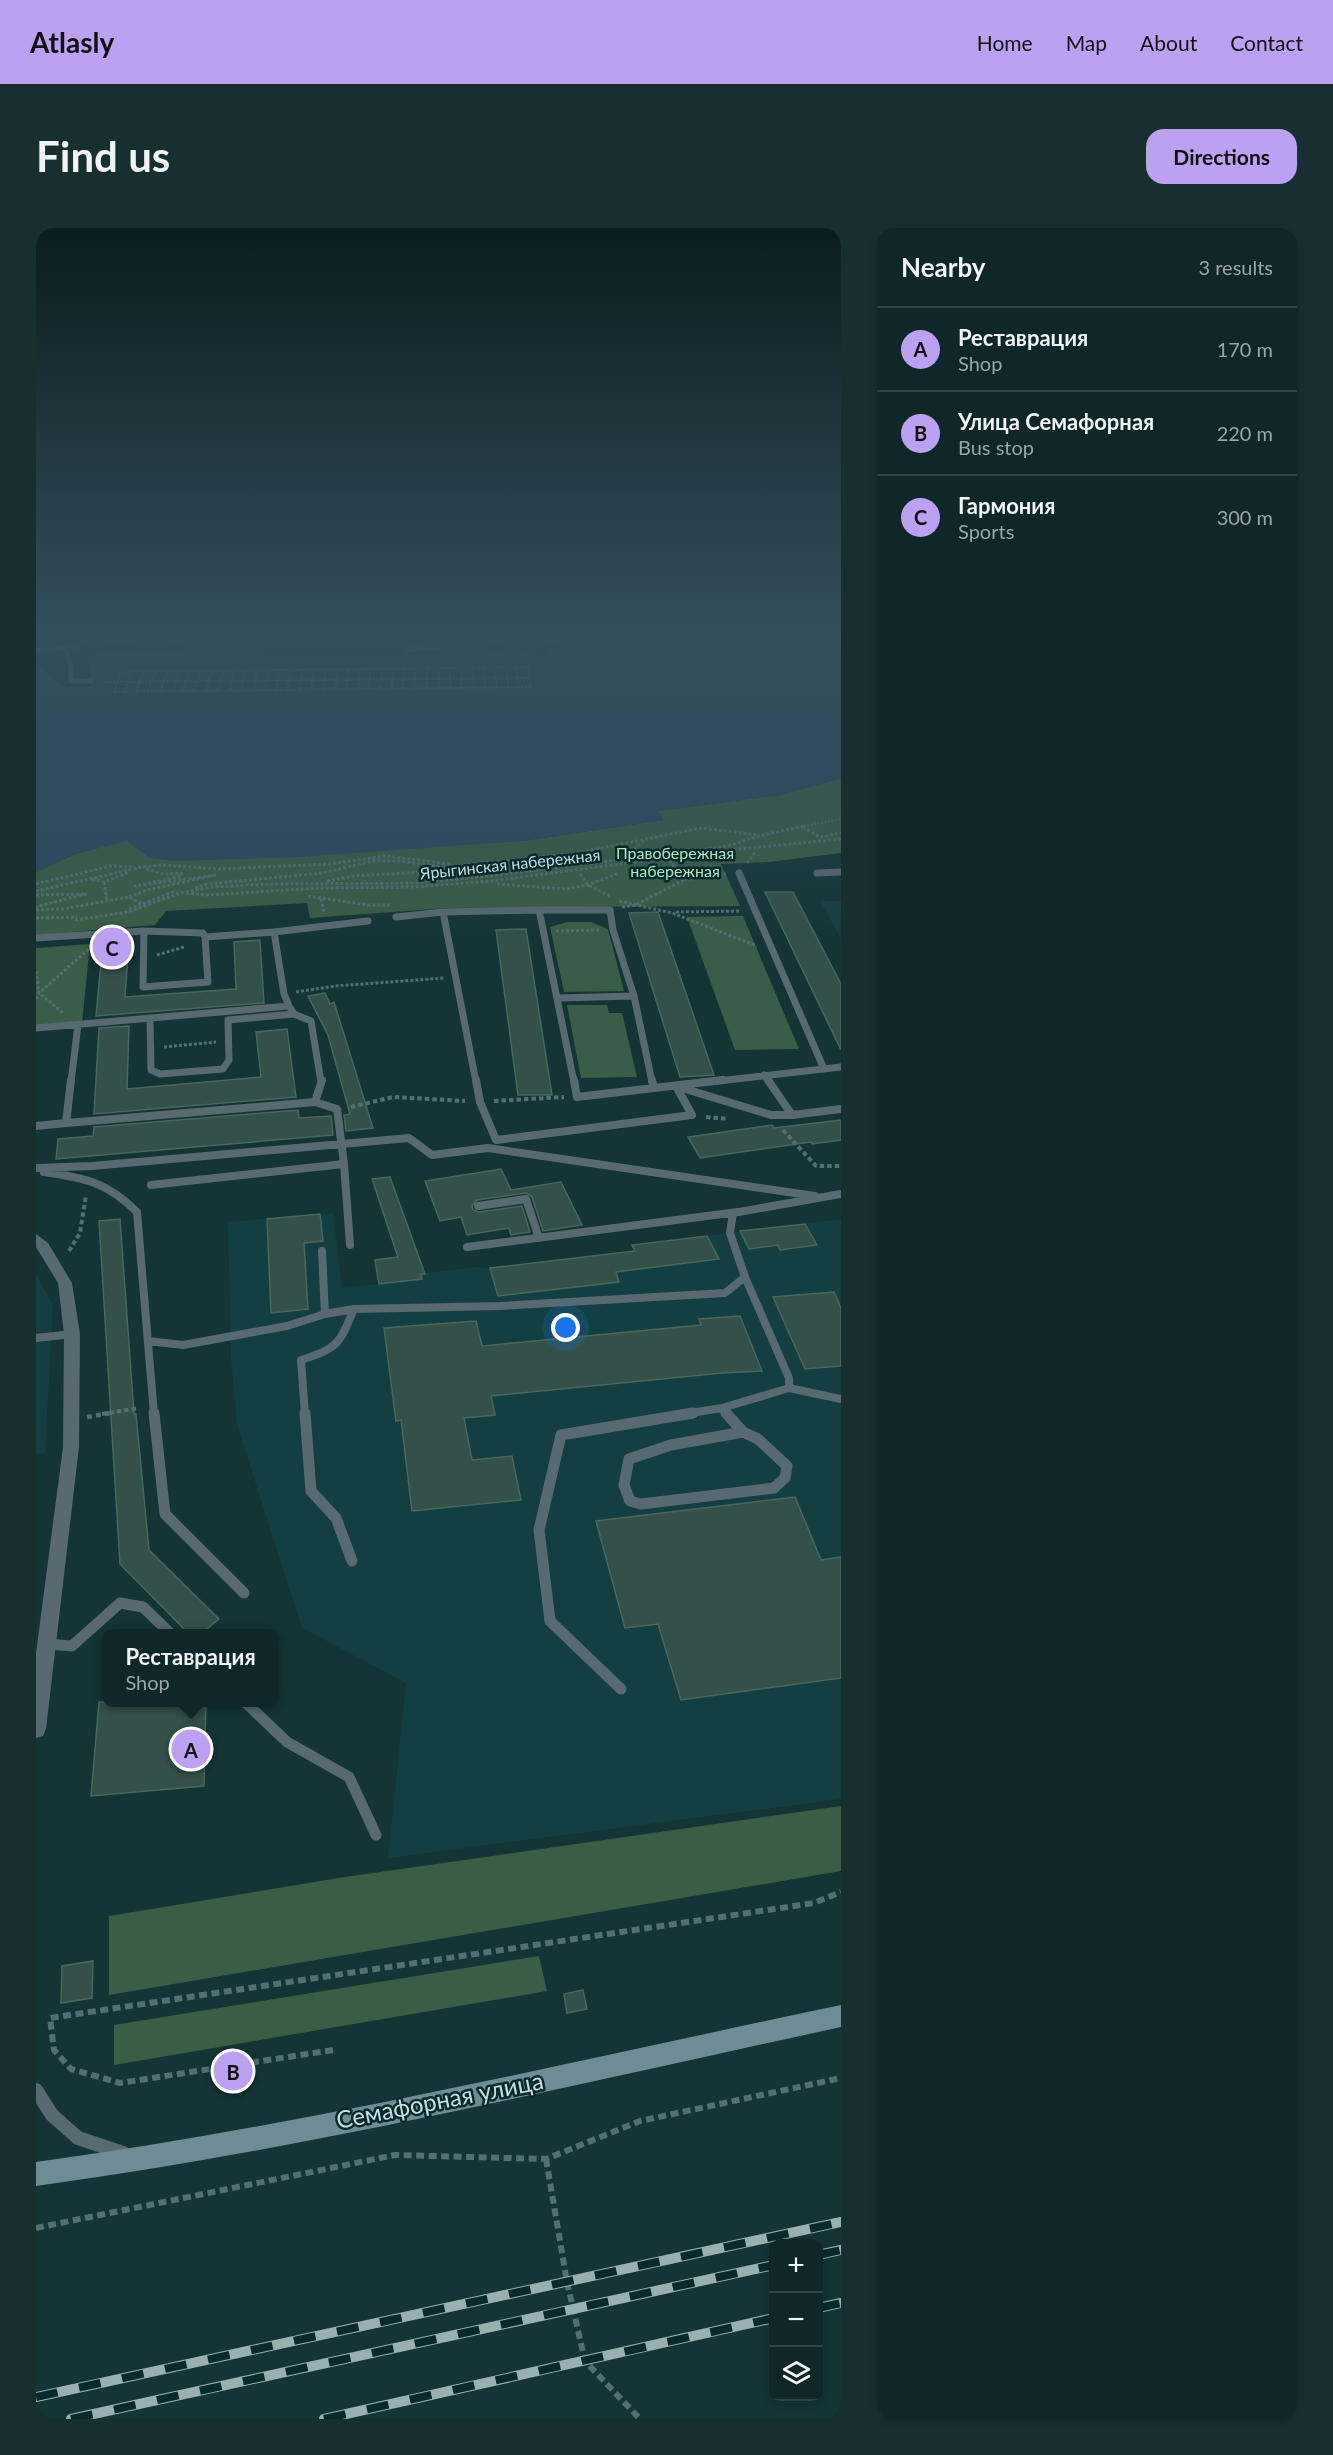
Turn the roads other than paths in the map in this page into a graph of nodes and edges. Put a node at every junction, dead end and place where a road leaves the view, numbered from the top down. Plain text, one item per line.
1 (841, 872) edge
2 (739, 873) road end
3 (817, 873) dead end
4 (539, 910) junction
5 (443, 912) junction
6 (396, 917) dead end
7 (368, 921) dead end
8 (144, 931) junction
9 (274, 932) junction
10 (36, 938) edge
11 (205, 939) junction
12 (634, 996) junction
13 (558, 998) junction
14 (288, 1006) junction
15 (294, 1014) junction
16 (150, 1019) junction
17 (78, 1025) junction
18 (36, 1028) edge
19 (841, 1067) edge
20 (824, 1069) junction
21 (764, 1076) junction
22 (676, 1086) junction
23 (654, 1089) junction
24 (315, 1102) junction
25 (841, 1109) edge
26 (792, 1115) junction
27 (66, 1124) junction
28 (36, 1126) edge
29 (341, 1144) junction
30 (344, 1164) junction
31 (36, 1169) edge
32 (151, 1185) dead end
33 (841, 1194) edge
34 (823, 1197) junction
35 (478, 1206) dead end
36 (734, 1213) junction
37 (539, 1238) junction
38 (38, 1244) edge
39 (350, 1245) dead end
40 (467, 1247) dead end
41 (322, 1251) dead end
42 (745, 1277) junction
43 (354, 1309) junction
44 (325, 1314) junction
45 (72, 1334) junction
46 (36, 1338) edge
47 (148, 1341) junction
48 (789, 1388) junction
49 (841, 1399) edge
50 (722, 1408) junction
51 (743, 1432) junction
52 (352, 1561) dead end
53 (244, 1593) dead end
54 (166, 1629) edge
55 (43, 1633) edge
56 (621, 1689) dead end
57 (250, 1707) edge
58 (36, 1729) edge
59 (376, 1835) dead end
60 (841, 2016) edge
61 (36, 2090) edge
62 (145, 2159) junction
63 (36, 2174) edge

1 - 3 lane
2 - 20 lane
4 - 5 lane
4 - 12 lane
4 - 13 lane
5 - 6 lane
5 - 22 lane
7 - 9 lane
8 - 10 lane
8 - 11 lane
8 - 11 lane
9 - 11 lane
9 - 14 lane
12 - 13 lane
12 - 23 lane
13 - 23 lane
14 - 15 lane
14 - 16 lane
15 - 16 lane
15 - 24 lane
16 - 17 lane
17 - 18 lane
17 - 27 lane
19 - 20 lane
20 - 21 lane
21 - 22 lane
21 - 26 lane
22 - 23 lane
22 - 26 lane
24 - 27 lane
24 - 29 lane
25 - 26 lane
27 - 28 lane
29 - 30 lane
29 - 31 lane
29 - 34 lane
30 - 32 lane
30 - 39 lane
31 - 47 lane
33 - 34 lane
34 - 36 lane
35 - 37 lane
36 - 37 lane
36 - 42 lane
37 - 40 lane
38 - 45 street
41 - 44 lane
42 - 43 lane
42 - 48 lane
43 - 44 lane
43 - 52 lane
44 - 47 lane
45 - 46 lane
45 - 55 street
47 - 53 lane
48 - 49 lane
48 - 50 lane
50 - 51 lane
50 - 56 lane
51 - 51 lane
54 - 55 lane
55 - 58 street
57 - 59 lane
60 - 62 main road, Семафорная улица
61 - 62 lane
62 - 63 main road, Семафорная улица

